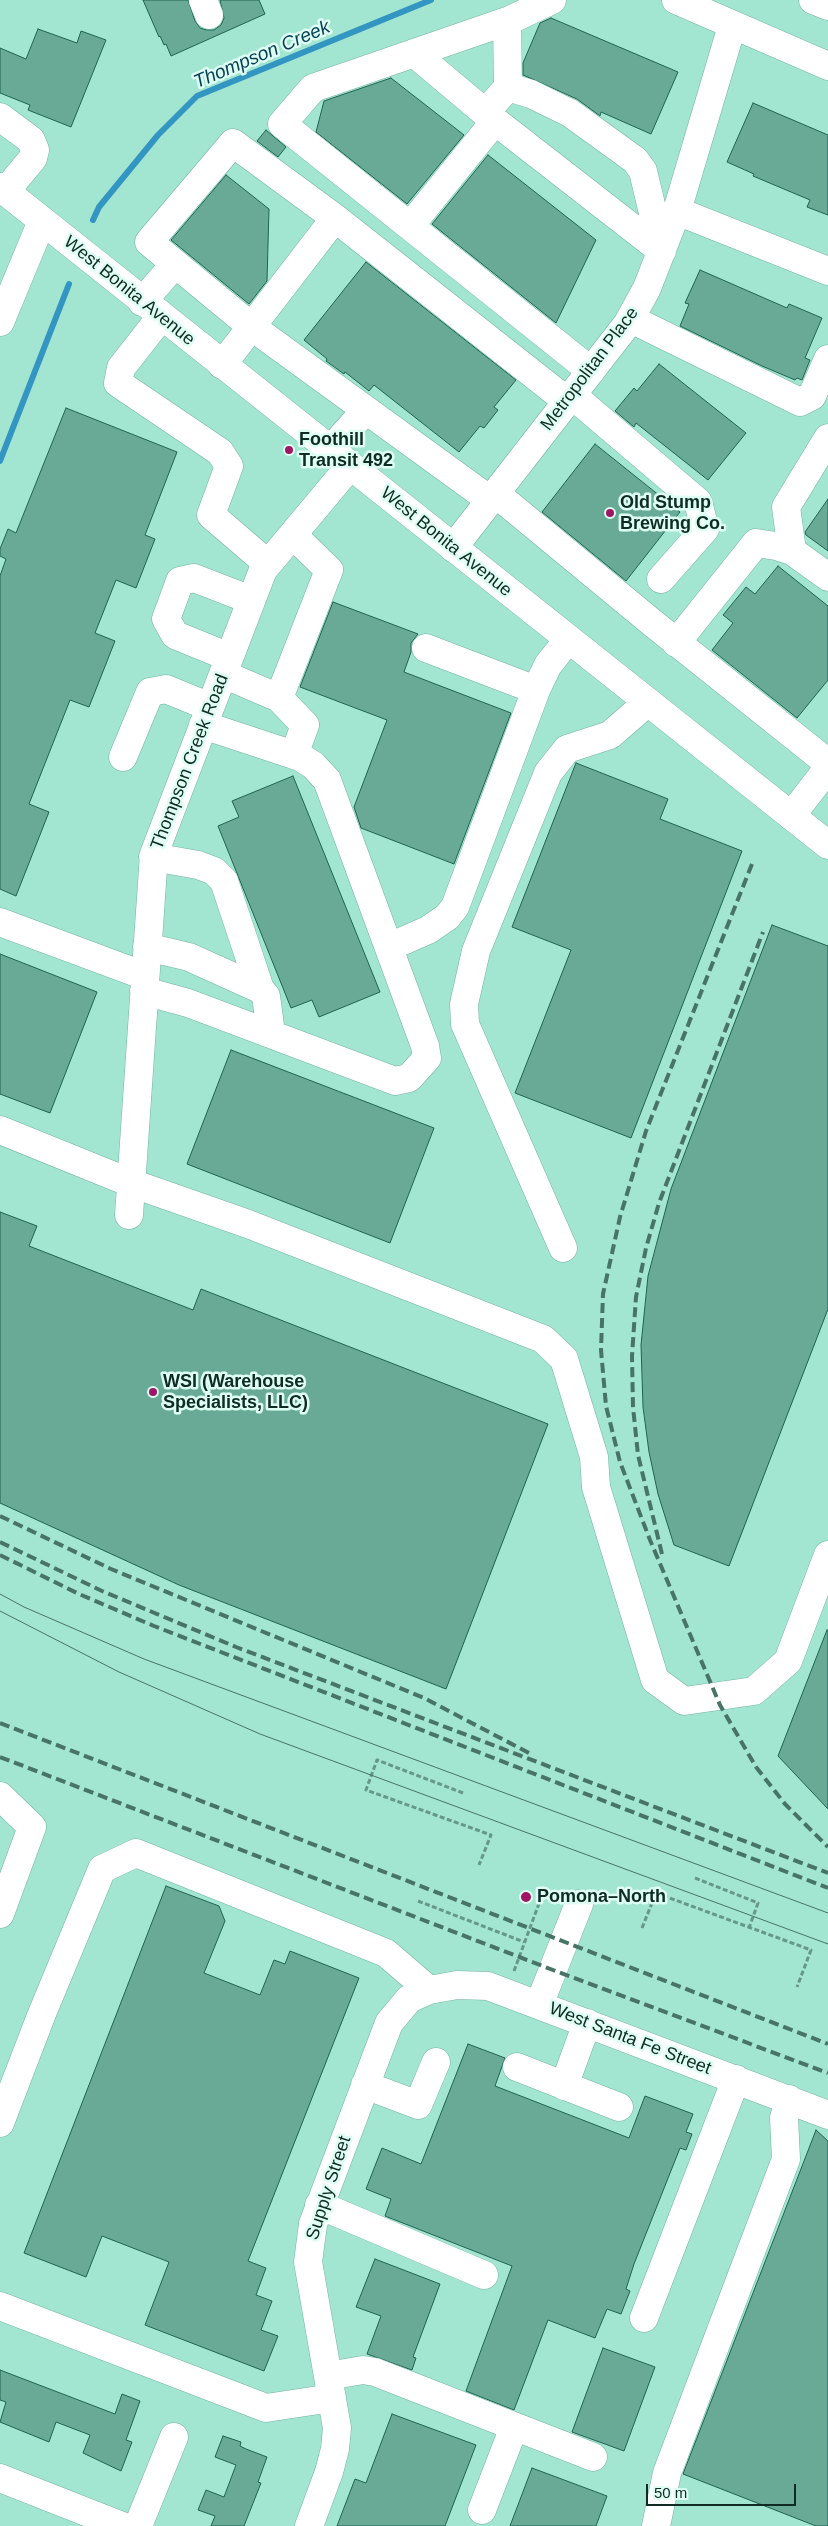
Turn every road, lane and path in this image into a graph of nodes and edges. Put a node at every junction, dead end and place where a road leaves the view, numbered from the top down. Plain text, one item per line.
1 (552, 0) edge
2 (676, 0) edge
3 (813, 0) edge
4 (828, 6) edge
5 (507, 21) junction
6 (732, 26) junction
7 (414, 53) junction
8 (828, 66) edge
9 (508, 87) junction
10 (0, 117) edge
11 (490, 117) junction
12 (3, 190) edge
13 (677, 211) junction
14 (335, 218) junction
15 (42, 221) junction
16 (410, 226) junction
17 (662, 251) junction
18 (174, 264) junction
19 (828, 271) edge
20 (152, 309) junction
21 (630, 319) junction
22 (0, 322) edge
23 (252, 326) junction
24 (828, 359) edge
25 (222, 365) junction
26 (591, 370) junction
27 (570, 398) junction
28 (366, 410) junction
29 (828, 438) edge
30 (340, 458) junction
31 (493, 497) junction
32 (293, 535) junction
33 (453, 548) junction
34 (792, 551) junction
35 (268, 564) junction
36 (828, 577) edge
37 (661, 579) dead end
38 (251, 600) junction
39 (568, 640) junction
40 (676, 643) junction
41 (426, 648) dead end
42 (226, 666) junction
43 (536, 690) junction
44 (279, 698) junction
45 (648, 702) junction
46 (207, 716) junction
47 (294, 755) junction
48 (123, 757) dead end
49 (828, 763) edge
50 (828, 768) edge
51 (791, 816) junction
52 (828, 845) edge
53 (154, 857) junction
54 (0, 922) edge
55 (147, 947) junction
56 (389, 947) junction
57 (145, 984) junction
58 (260, 989) junction
59 (271, 1033) junction
60 (0, 1130) edge
61 (131, 1183) junction
62 (129, 1215) dead end
63 (563, 1248) dead end
64 (828, 1554) edge
65 (463, 1792) dead end
66 (0, 1796) edge
67 (480, 1865) dead end
68 (695, 1878) dead end
69 (544, 1890) dead end
70 (418, 1901) dead end
71 (579, 1904) dead end
72 (0, 1914) edge
73 (642, 1928) dead end
74 (749, 1928) junction
75 (524, 1942) junction
76 (797, 1987) dead end
77 (429, 1990) junction
78 (506, 1993) junction
79 (540, 2005) junction
80 (587, 2023) junction
81 (436, 2062) dead end
82 (516, 2068) dead end
83 (736, 2079) junction
84 (365, 2084) junction
85 (564, 2086) junction
86 (789, 2099) junction
87 (619, 2107) dead end
88 (828, 2114) edge
89 (0, 2123) edge
90 (319, 2205) junction
91 (484, 2275) dead end
92 (0, 2306) edge
93 (644, 2318) dead end
94 (330, 2387) junction
95 (514, 2427) junction
96 (174, 2437) dead end
97 (593, 2457) dead end
98 (0, 2478) edge
99 (482, 2510) dead end
100 (122, 2526) edge
101 (138, 2526) edge
102 (309, 2526) edge
103 (656, 2526) edge

1 - 5 street
2 - 6 street
3 - 4 street
5 - 7 street
5 - 9 street
6 - 8 street
6 - 13 street, Metropolitan Place
7 - 11 street
7 - 16 street
9 - 11 street
9 - 17 street
10 - 12 street
11 - 16 street
11 - 17 street
12 - 15 street, West Bonita Avenue
13 - 17 street, Metropolitan Place
13 - 19 street
14 - 18 street
14 - 23 street
14 - 27 street
15 - 20 street, West Bonita Avenue
15 - 22 street
16 - 26 street
17 - 21 street, Metropolitan Place
18 - 20 street
18 - 23 street
20 - 25 street, West Bonita Avenue
20 - 35 street
21 - 24 street
21 - 26 street, Metropolitan Place
23 - 25 street
23 - 28 street
25 - 30 street, West Bonita Avenue
26 - 27 street, Metropolitan Place
27 - 31 street, Metropolitan Place
27 - 37 street
28 - 30 street, Thompson Creek Road
28 - 31 street
29 - 34 street
30 - 32 street, Thompson Creek Road
30 - 33 street, West Bonita Avenue
31 - 33 street, Metropolitan Place
31 - 40 street
32 - 35 street, Thompson Creek Road
32 - 44 street
33 - 39 street, West Bonita Avenue
34 - 36 street
34 - 40 street
35 - 38 street, Thompson Creek Road
38 - 42 street, Thompson Creek Road
38 - 42 street
39 - 43 street
39 - 45 street, West Bonita Avenue
40 - 49 street
41 - 43 street
42 - 44 street
42 - 46 street, Thompson Creek Road
43 - 56 street
44 - 47 street
45 - 51 street, West Bonita Avenue
45 - 63 street
46 - 47 street
46 - 48 street
46 - 53 street, Thompson Creek Road
47 - 56 street
50 - 51 street
51 - 52 street, West Bonita Avenue
53 - 55 street, Thompson Creek Road
53 - 58 street
54 - 57 street
55 - 57 street, Thompson Creek Road
55 - 58 street
56 - 59 street
57 - 59 street
57 - 61 street, Thompson Creek Road
58 - 59 street
60 - 61 street
61 - 62 street, Thompson Creek Road
61 - 64 street
65 - 67 path
66 - 72 street
68 - 74 path
69 - 75 path
70 - 75 path
71 - 79 street
73 - 74 path
74 - 76 path
75 - 78 path
77 - 78 street, West Santa Fe Street
77 - 84 street, Supply Street
77 - 89 street
78 - 79 street, West Santa Fe Street
79 - 80 street, West Santa Fe Street
80 - 83 street, West Santa Fe Street
80 - 85 street
81 - 84 street
82 - 85 street
83 - 86 street, West Santa Fe Street
83 - 93 street
84 - 90 street, Supply Street
85 - 87 street
86 - 88 street, West Santa Fe Street
86 - 103 street
90 - 91 street
90 - 94 street, Supply Street
92 - 94 street
94 - 95 street
94 - 102 street, Supply Street
95 - 97 street
95 - 99 street
96 - 101 street
98 - 100 street

